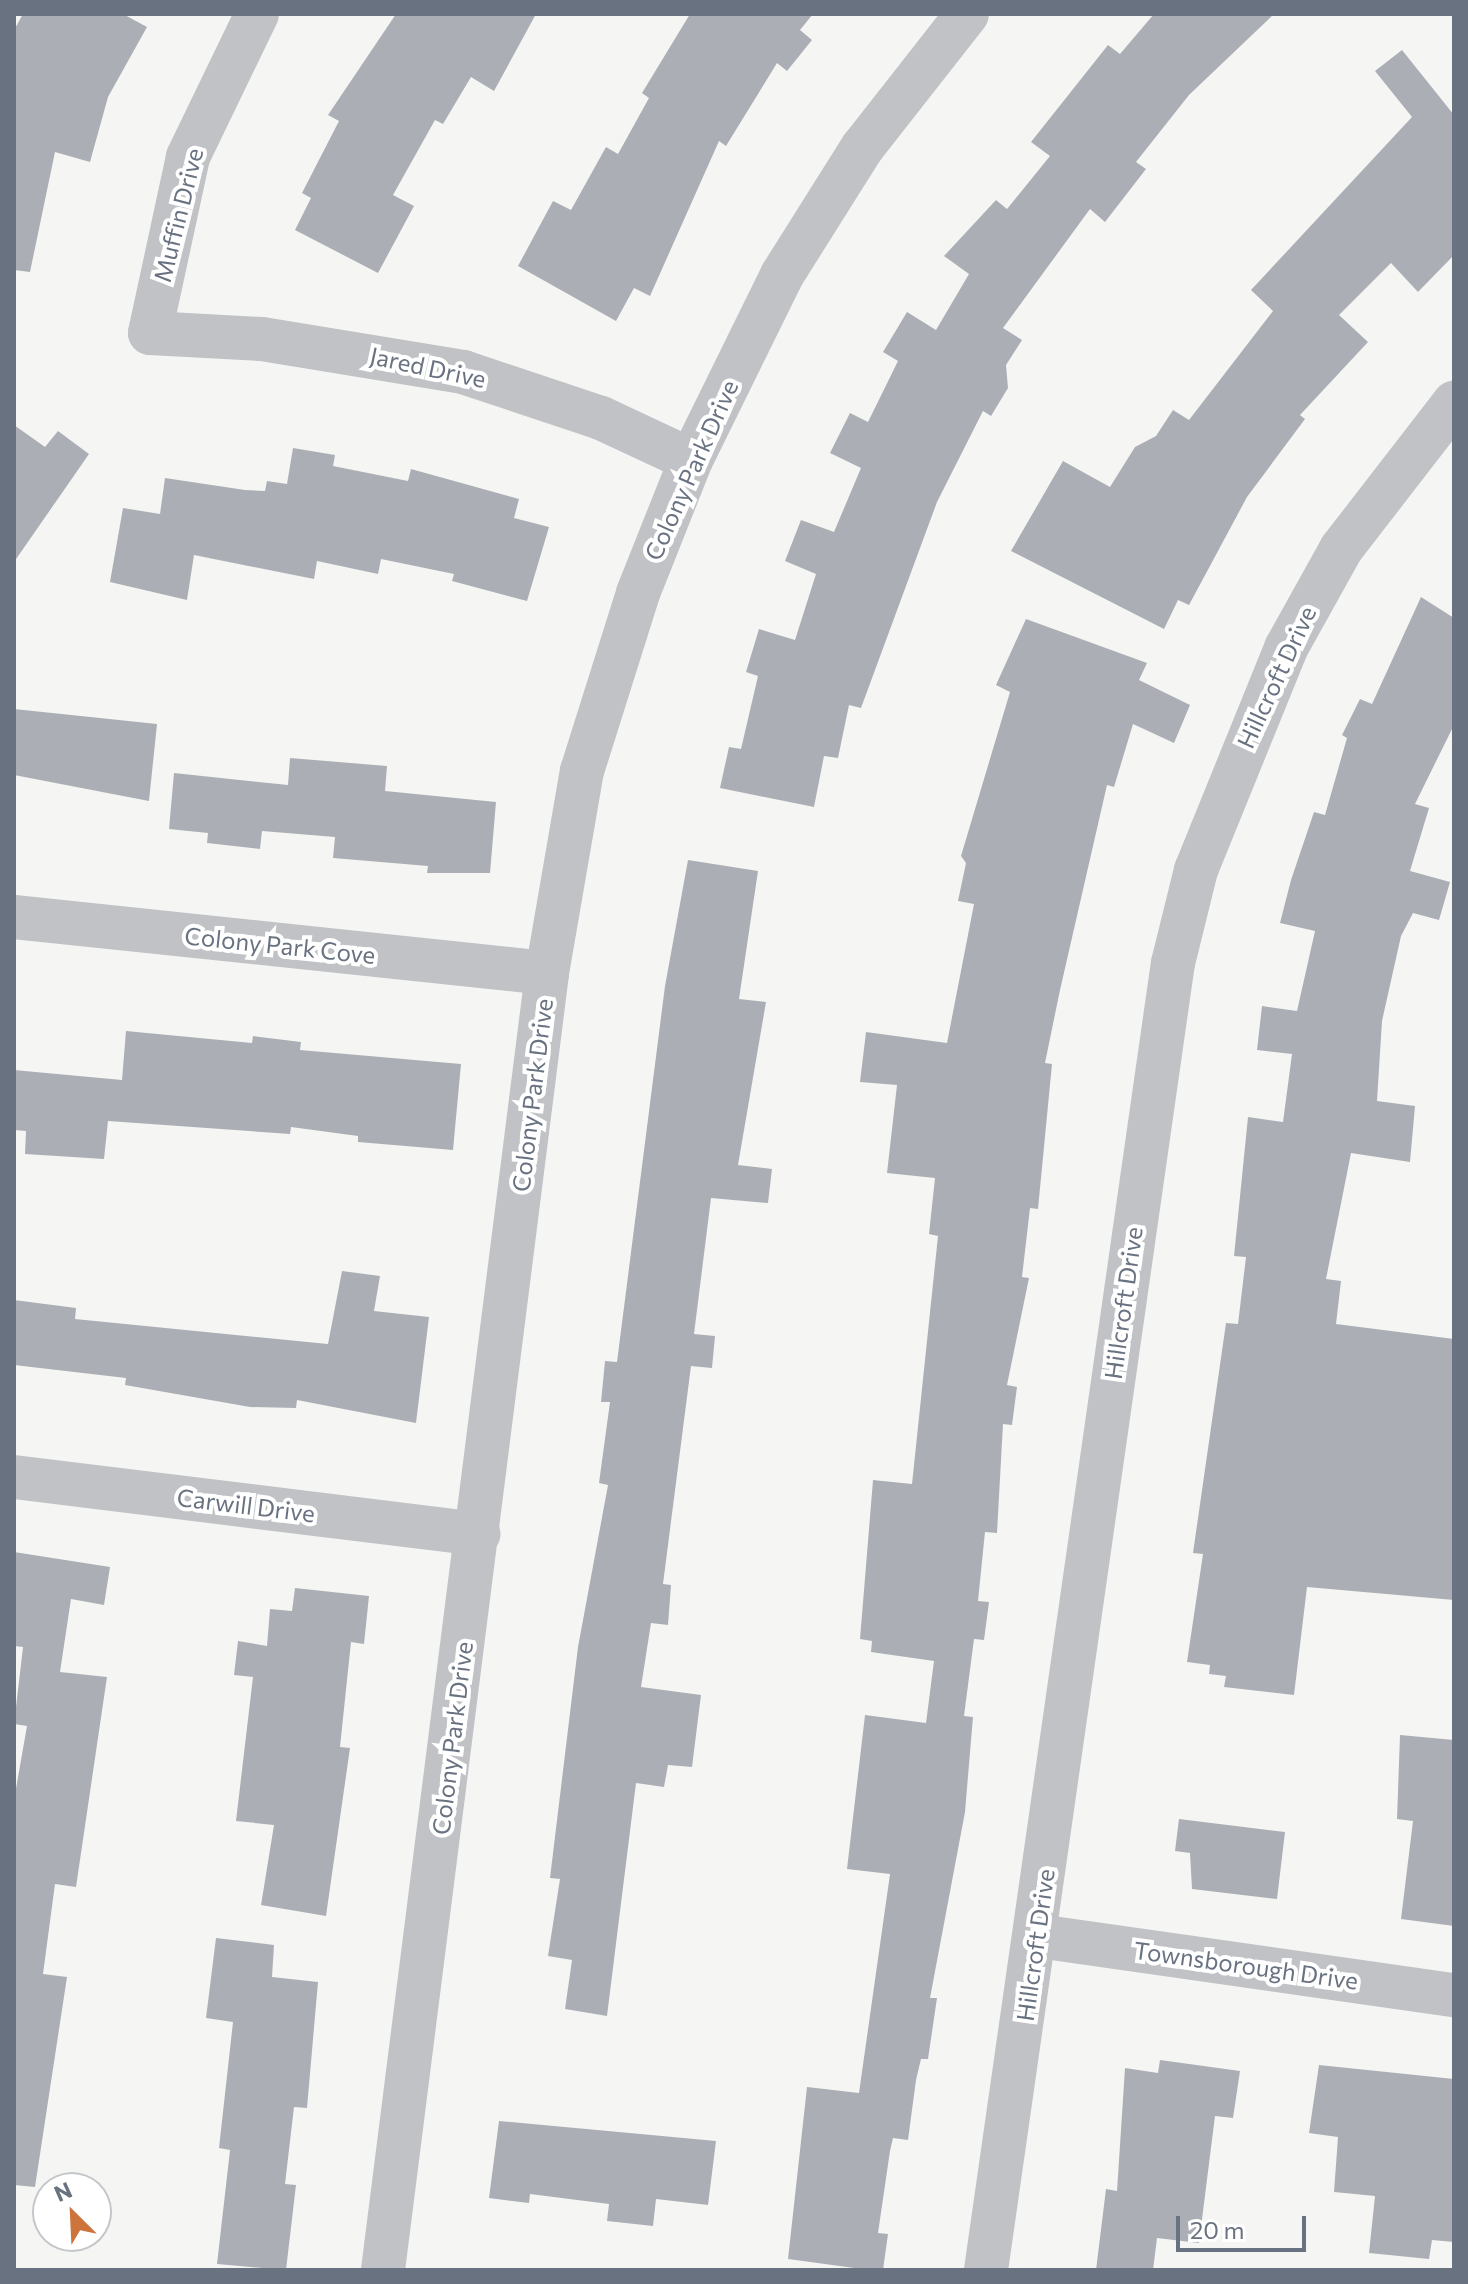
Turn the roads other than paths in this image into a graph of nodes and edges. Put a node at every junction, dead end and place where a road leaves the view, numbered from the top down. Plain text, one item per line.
1 (257, 14) edge
2 (967, 14) edge
3 (150, 333) joint
4 (1454, 403) edge
5 (691, 460) junction
6 (14, 917) edge
7 (547, 973) junction
8 (14, 1477) edge
9 (479, 1534) junction
10 (1038, 1936) junction
11 (1454, 1995) edge
12 (383, 2270) edge
13 (986, 2270) edge

1 - 3 street, Muffin Drive
2 - 5 street, Colony Park Drive
3 - 5 street, Jared Drive
4 - 10 street, Hillcroft Drive
5 - 7 street, Colony Park Drive
6 - 7 street, Colony Park Cove
7 - 9 street, Colony Park Drive
8 - 9 street, Carwill Drive
9 - 12 street, Colony Park Drive
10 - 11 street, Townsborough Drive
10 - 13 street, Hillcroft Drive

